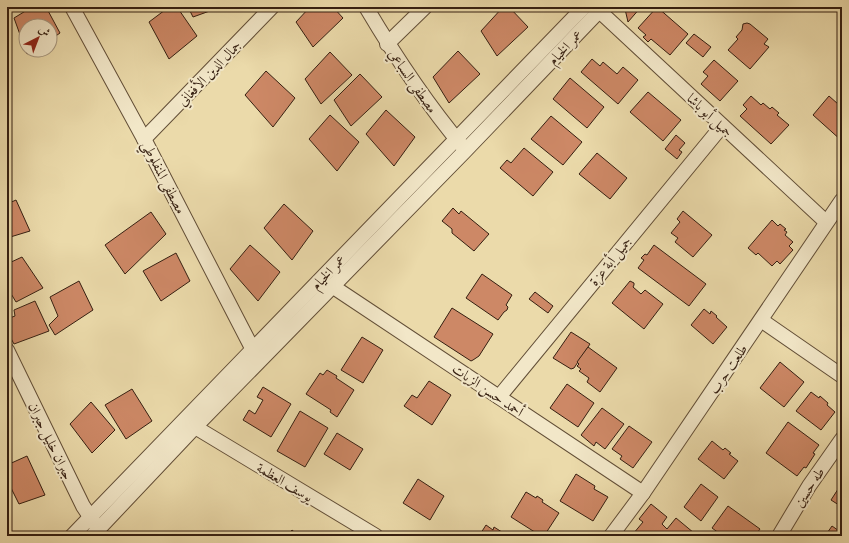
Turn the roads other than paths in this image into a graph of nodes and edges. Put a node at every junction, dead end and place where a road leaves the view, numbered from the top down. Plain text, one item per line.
1 (72, 7) edge
2 (272, 7) edge
3 (366, 7) edge
4 (425, 7) edge
5 (584, 7) edge
6 (599, 8) edge
7 (387, 44) junction
8 (722, 126) junction
9 (144, 139) junction
10 (461, 145) junction
11 (842, 200) edge
12 (826, 222) junction
13 (332, 286) junction
14 (761, 320) junction
15 (252, 348) junction
16 (7, 350) edge
17 (842, 376) edge
18 (499, 397) junction
19 (195, 427) junction
20 (842, 439) edge
21 (643, 493) junction
22 (89, 518) junction
23 (95, 533) edge
24 (72, 536) edge
25 (376, 536) edge
26 (611, 536) edge
27 (779, 536) edge

1 - 9 street, مصطفى المنفلوطي
2 - 9 street, جمال الدين الأفغاني
3 - 7 street, مصطفى السباعي
4 - 7 street
5 - 10 street, عمر الخيام
6 - 8 street, جميل أبو باشا
6 - 10 street, عمر الخيام
7 - 10 street, مصطفى السباعي
8 - 12 street, جميل أبو باشا
8 - 18 street, جميل أبة عزة
9 - 15 street, مصطفى المنفلوطي
10 - 13 street, عمر الخيام
10 - 15 street, عمر الخيام
11 - 12 street, طلعت حرب
12 - 14 street, طلعت حرب
13 - 18 street, أحمد حسن الزيات
13 - 19 street, عمر الخيام
14 - 17 street
14 - 21 street, طلعت حرب
15 - 22 street, عمر الخيام
16 - 22 street, جبران خليل جبران
18 - 21 street, أحمد حسن الزيات
19 - 23 street, عمر الخيام
19 - 25 street, يوسف العظمة
20 - 27 street, طه حسين
21 - 26 street, طلعت حرب
22 - 23 street, جبران خليل جبران
22 - 24 street, عمر الخيام

